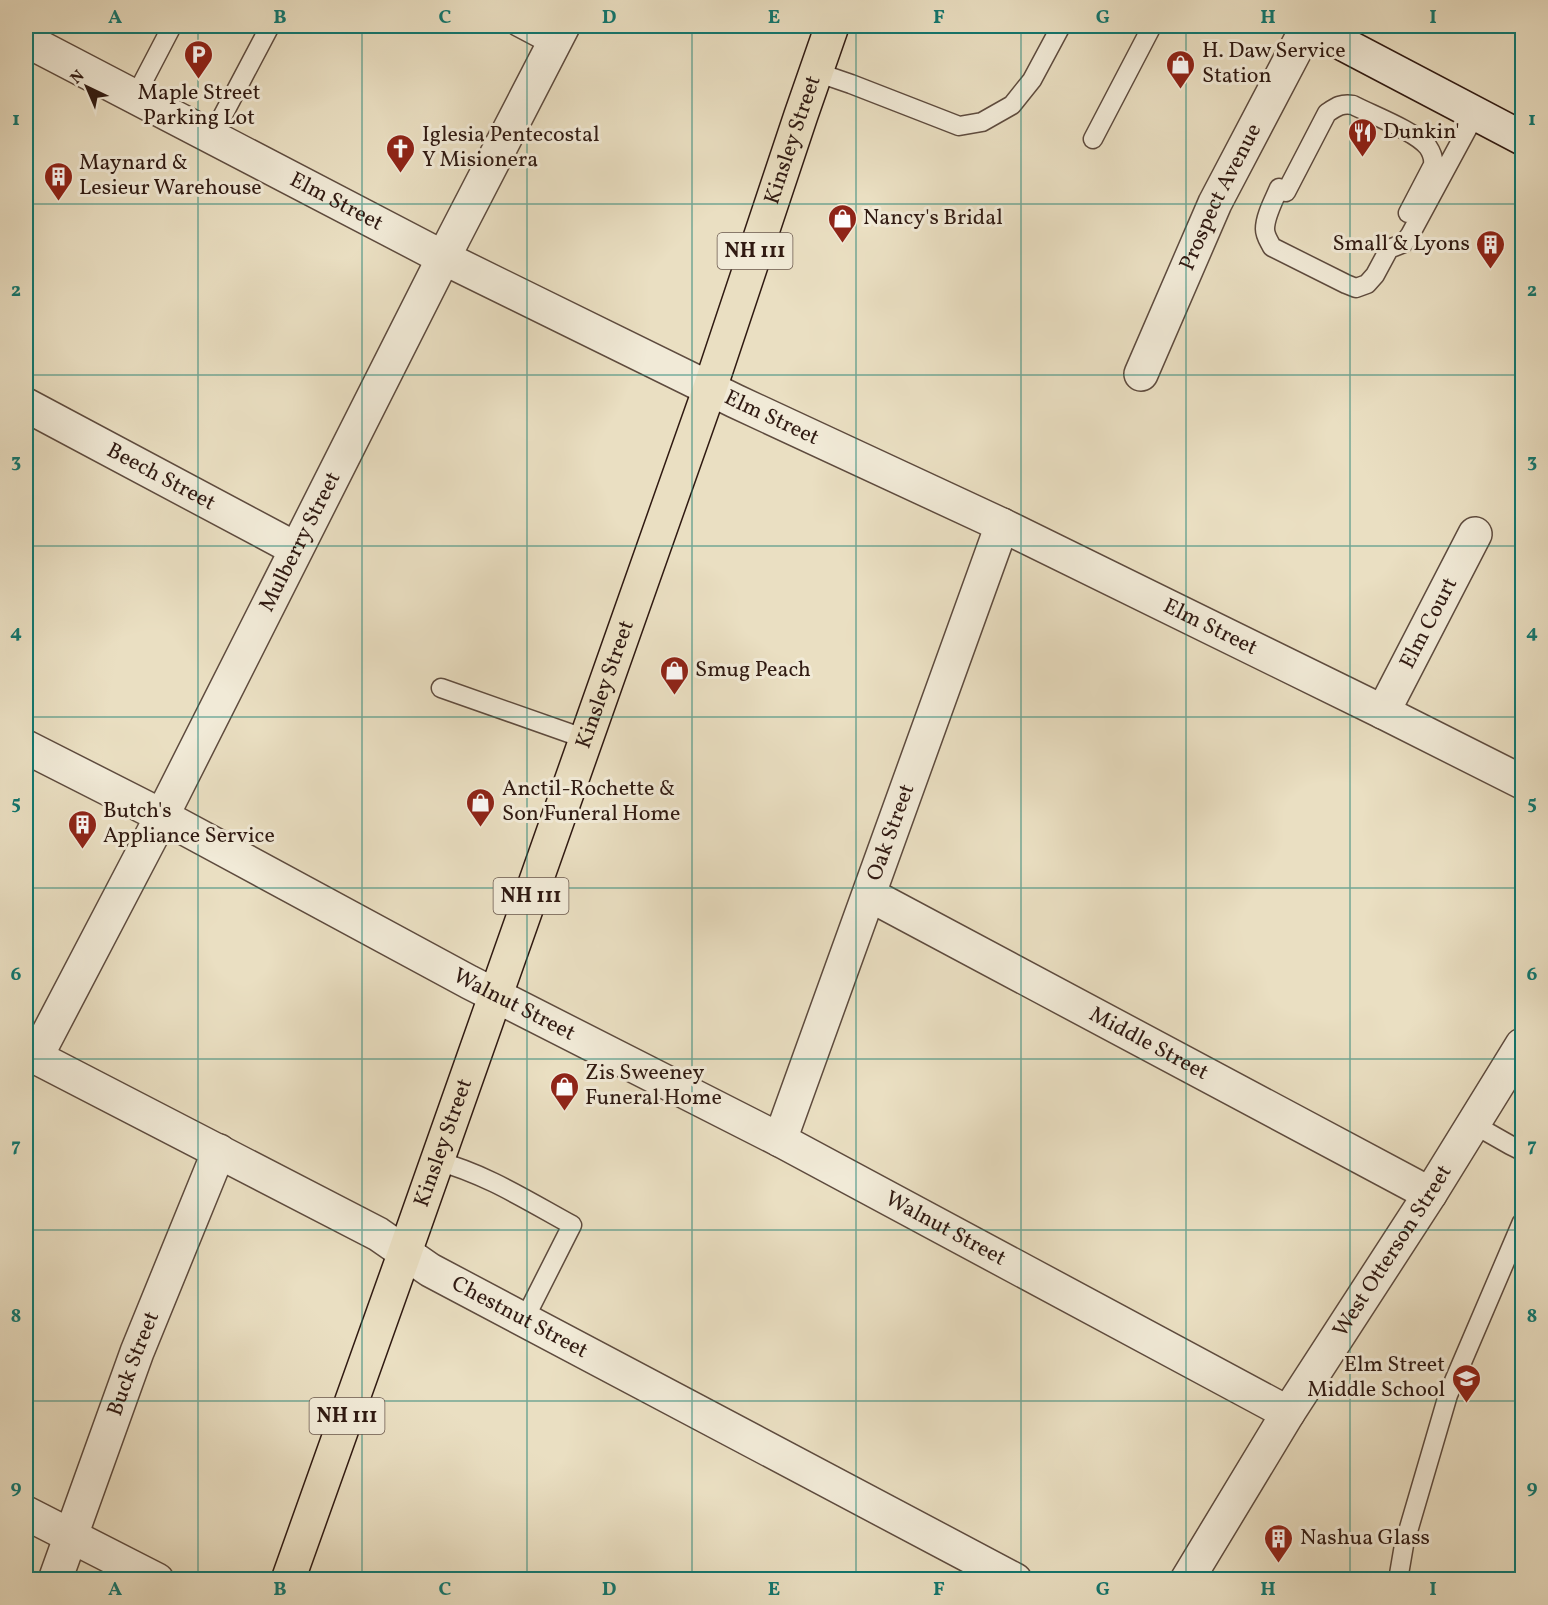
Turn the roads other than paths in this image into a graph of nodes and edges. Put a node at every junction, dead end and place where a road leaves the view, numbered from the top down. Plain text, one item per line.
1 (172, 26) edge
2 (270, 26) edge
3 (516, 26) edge
4 (832, 26) edge
5 (1060, 26) edge
6 (1152, 26) edge
7 (1314, 27) edge
8 (557, 35) edge
9 (26, 40) edge
10 (816, 72) junction
11 (135, 97) junction
12 (1476, 113) junction
13 (212, 136) junction
14 (1522, 138) edge
15 (1093, 139) dead end
16 (1389, 249) junction
17 (444, 258) junction
18 (1141, 374) dead end
19 (710, 388) junction
20 (26, 405) edge
21 (1002, 525) junction
22 (1475, 534) dead end
23 (296, 549) junction
24 (441, 688) dead end
25 (1383, 712) junction
26 (586, 739) junction
27 (26, 747) edge
28 (1522, 782) edge
29 (162, 816) junction
30 (870, 895) junction
31 (496, 996) junction
32 (1522, 1045) edge
33 (31, 1054) edge
34 (1473, 1124) junction
35 (780, 1140) junction
36 (1522, 1150) edge
37 (219, 1151) junction
38 (437, 1161) junction
39 (1430, 1194) junction
40 (1522, 1222) edge
41 (405, 1252) junction
42 (524, 1320) junction
43 (1288, 1413) junction
44 (26, 1513) edge
45 (70, 1535) junction
46 (55, 1580) edge
47 (157, 1580) edge
48 (288, 1580) edge
49 (1015, 1580) edge
50 (1187, 1580) edge
51 (1398, 1580) edge

1 - 11 lane
2 - 13 lane
3 - 8 lane
4 - 10 main road, Kinsley Street / NH 111
5 - 10 lane
6 - 15 lane
7 - 12 street
7 - 18 street, Prospect Avenue
8 - 17 street, Mulberry Street
9 - 11 street, Elm Street
10 - 19 main road, Kinsley Street / NH 111
11 - 13 street, Elm Street
12 - 14 street
12 - 16 lane
13 - 17 street, Elm Street
16 - 16 lane
17 - 19 street, Elm Street
17 - 23 street, Mulberry Street
19 - 21 street, Elm Street
19 - 26 main road, Kinsley Street / NH 111
20 - 23 street, Beech Street
21 - 25 street, Elm Street
21 - 30 street, Oak Street
22 - 25 street, Elm Court
23 - 29 street, Mulberry Street
24 - 26 lane
25 - 28 street, Elm Street
26 - 31 main road, Kinsley Street / NH 111
27 - 29 street, Walnut Street
29 - 31 street, Walnut Street
29 - 33 street, Mulberry Street
30 - 35 street, Oak Street
30 - 39 street, Middle Street
31 - 35 street, Walnut Street
31 - 38 main road, Kinsley Street / NH 111
32 - 34 street, West Otterson Street
33 - 37 street, Chestnut Street
34 - 36 lane
34 - 39 street, West Otterson Street
35 - 43 street, Walnut Street
37 - 41 street, Chestnut Street
37 - 45 street, Buck Street
38 - 41 main road, Kinsley Street / NH 111
38 - 42 lane
39 - 43 street, West Otterson Street
40 - 51 lane
41 - 42 street, Chestnut Street
41 - 48 main road, Kinsley Street / NH 111
42 - 49 street, Chestnut Street
43 - 50 street, West Otterson Street
44 - 45 street
45 - 46 street, Buck Street
45 - 47 street

